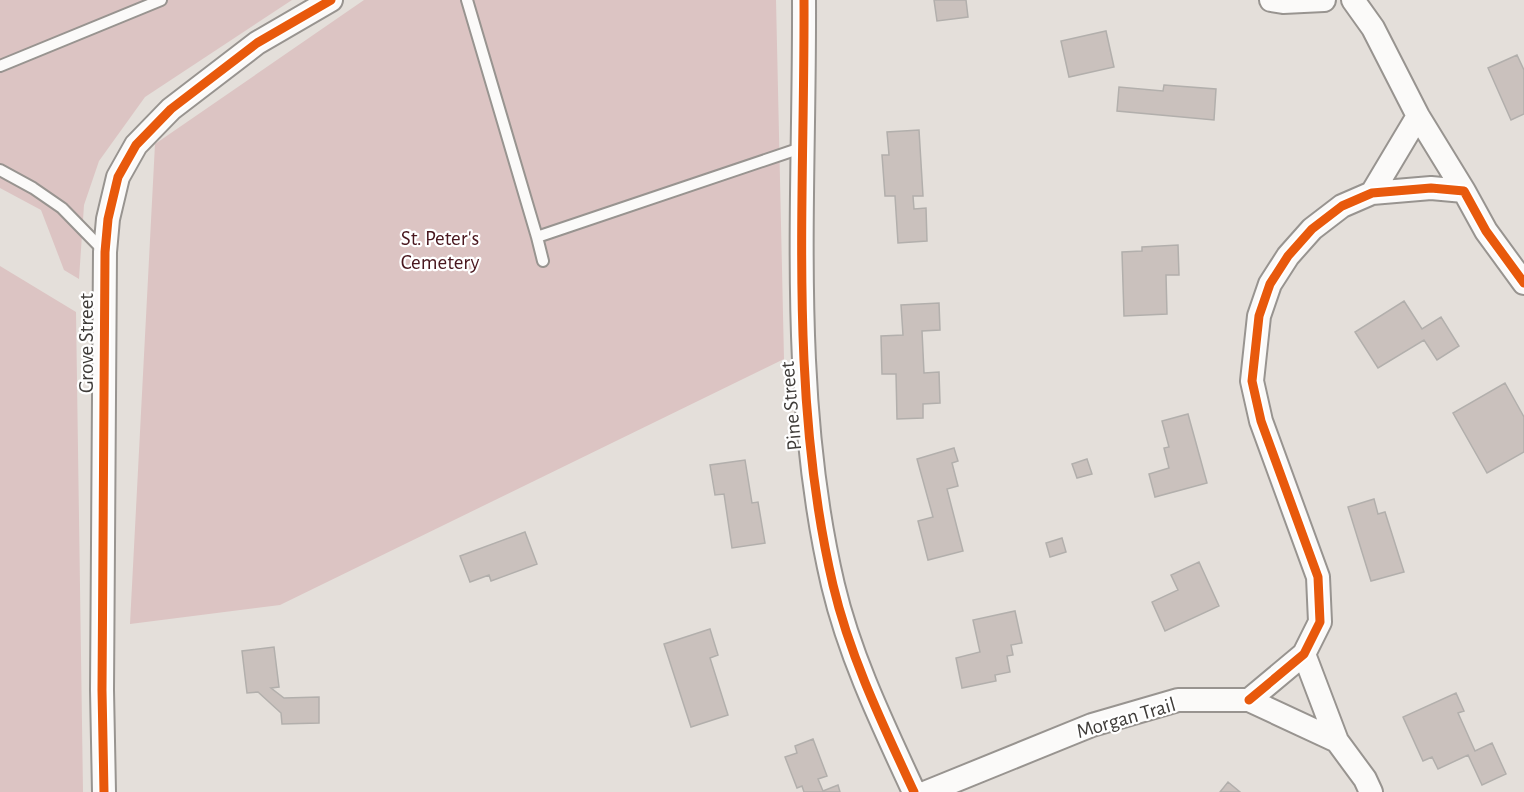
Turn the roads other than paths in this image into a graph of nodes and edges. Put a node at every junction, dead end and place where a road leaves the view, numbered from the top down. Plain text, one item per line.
1 (161, 0) edge
2 (331, 0) edge
3 (467, 0) edge
4 (804, 0) edge
5 (1271, 0) edge
6 (1324, 0) edge
7 (1353, 0) edge
8 (0, 66) edge
9 (1418, 116) junction
10 (801, 148) junction
11 (0, 170) edge
12 (1464, 191) junction
13 (1372, 193) junction
14 (537, 237) junction
15 (105, 252) junction
16 (543, 261) dead end
17 (1524, 283) edge
18 (1304, 654) junction
19 (1249, 700) junction
20 (1337, 741) junction
21 (104, 792) edge
22 (914, 792) edge
23 (927, 792) edge
24 (1371, 792) edge

1 - 8 lane
2 - 15 street, Grove Street
3 - 14 lane
4 - 10 street, Pine Street
5 - 6 street
7 - 9 street
9 - 12 street
9 - 13 street
10 - 14 lane
10 - 22 street, Pine Street
11 - 15 lane
12 - 13 street
12 - 17 street
13 - 18 street
14 - 16 lane
15 - 21 street, Grove Street
18 - 19 street
18 - 20 street
19 - 20 street, Morgan Trail
19 - 23 street, Morgan Trail
20 - 24 street, Morgan Trail

